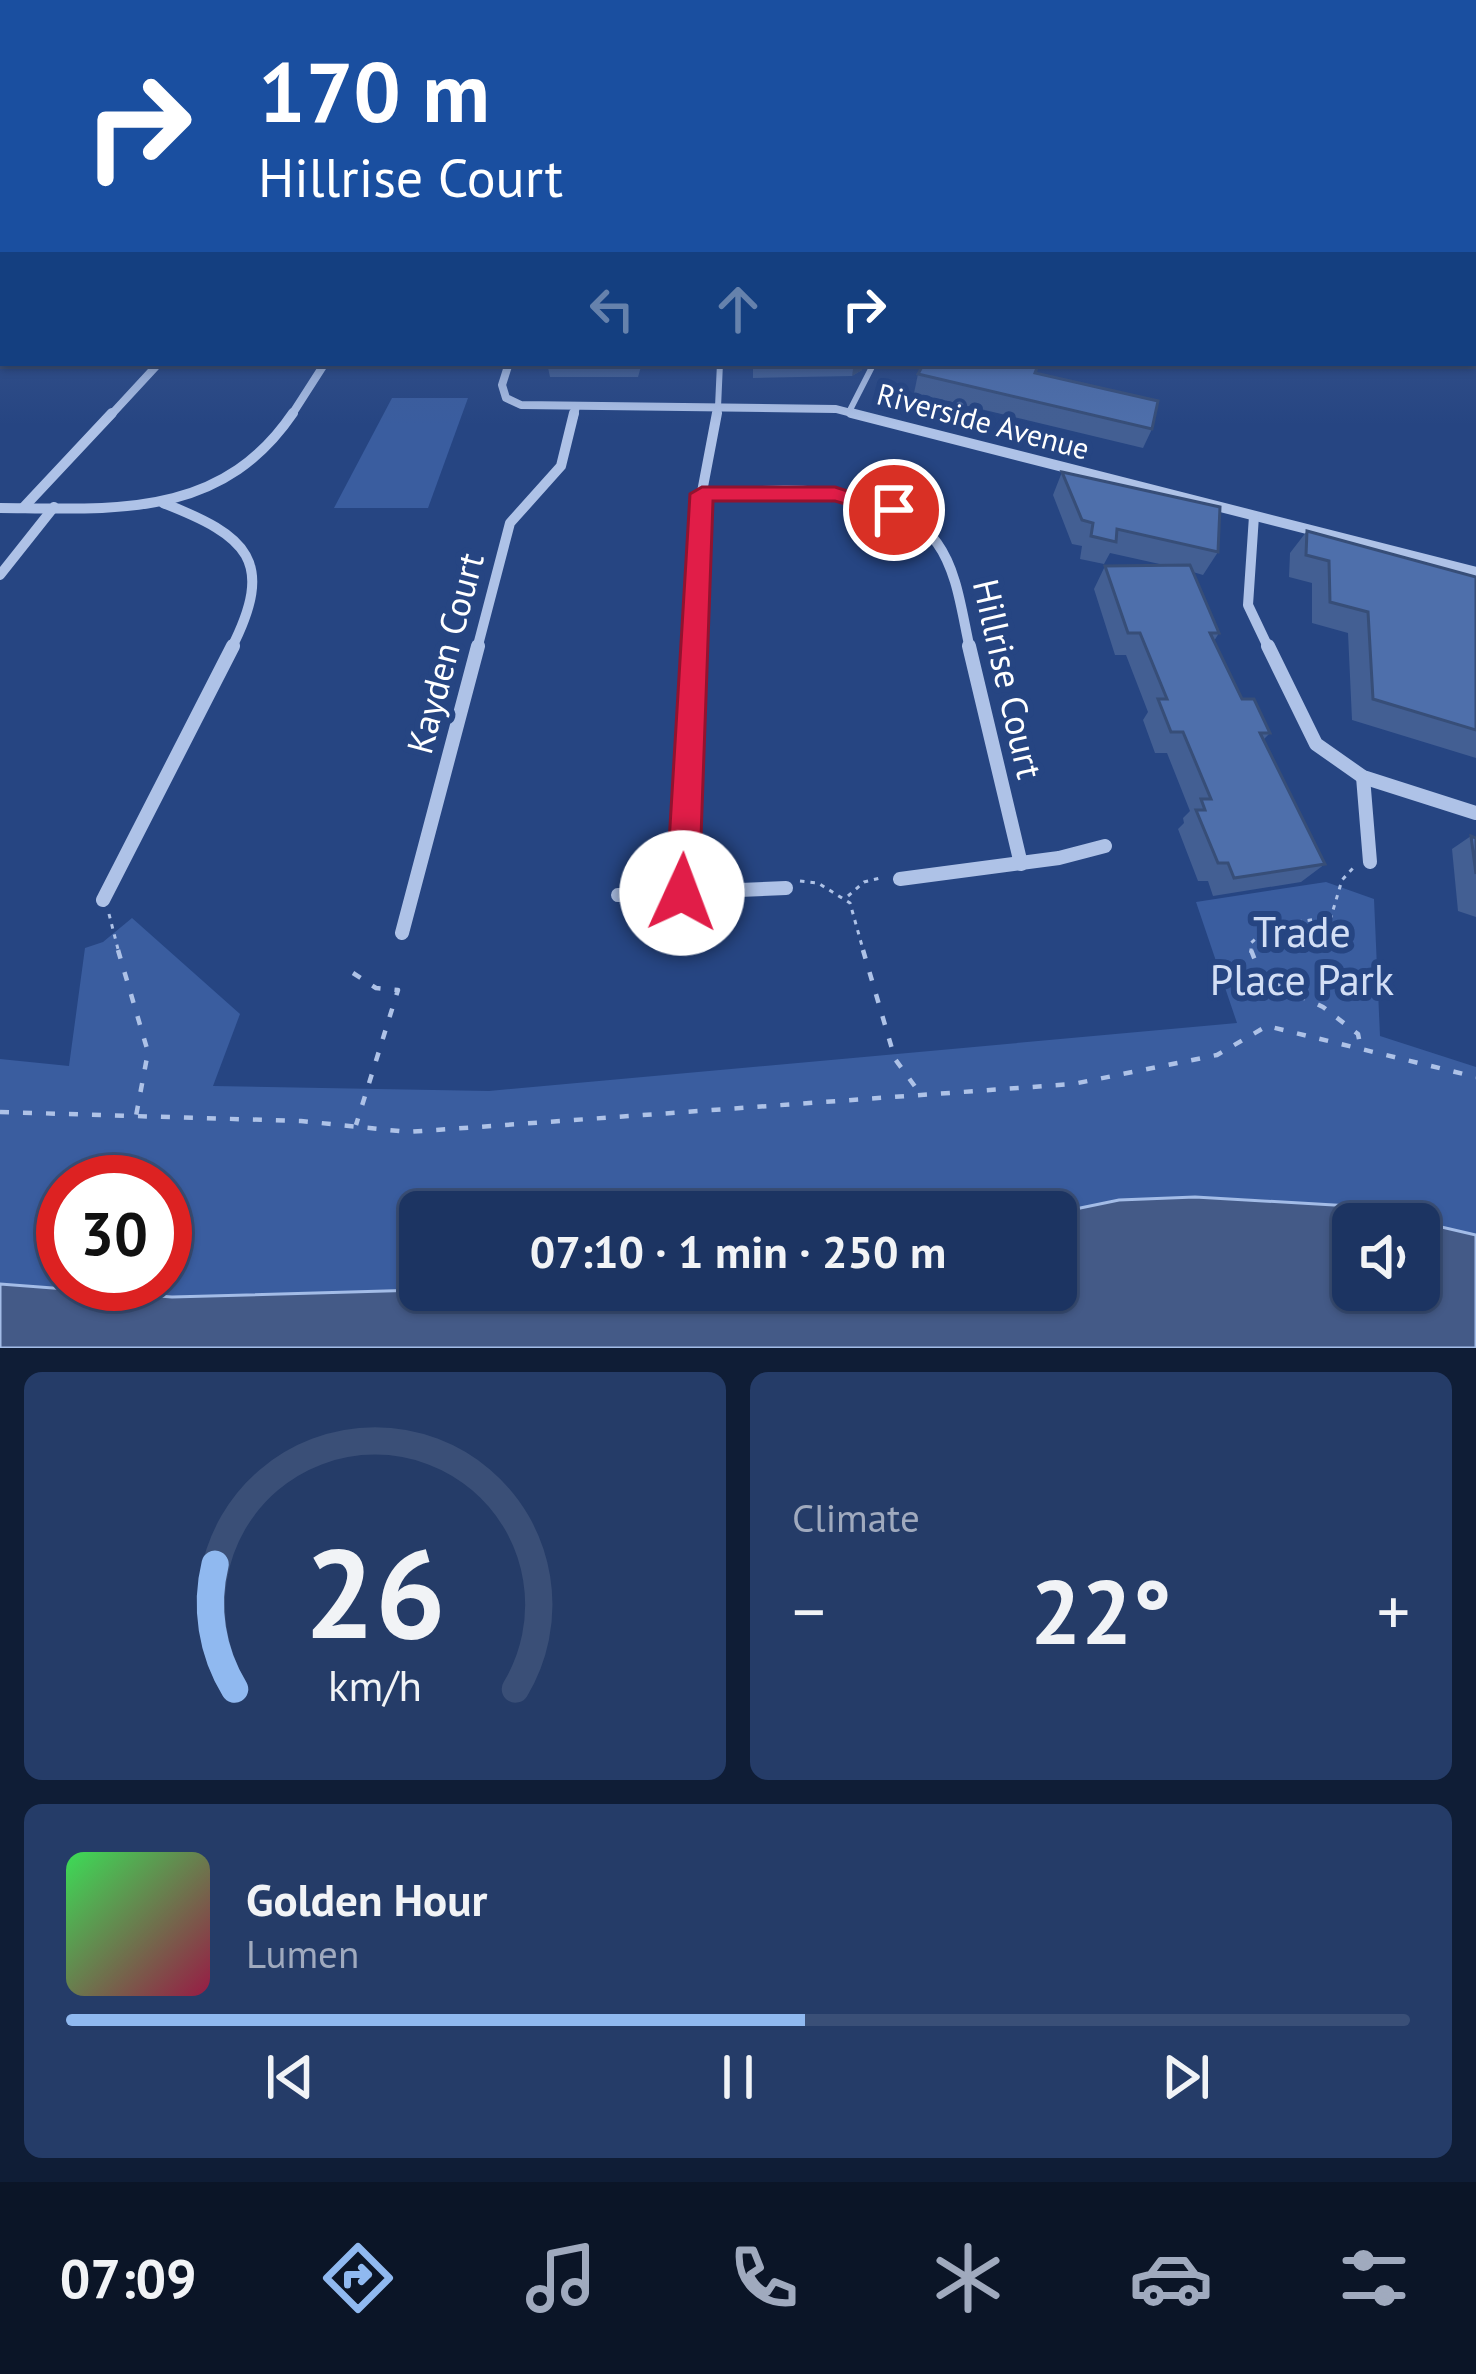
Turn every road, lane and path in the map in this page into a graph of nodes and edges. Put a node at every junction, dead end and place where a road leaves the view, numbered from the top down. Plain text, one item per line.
1 (156, 366) edge
2 (323, 366) edge
3 (507, 366) edge
4 (720, 366) edge
5 (872, 366) edge
6 (576, 406) junction
7 (699, 407) junction
8 (718, 407) junction
9 (849, 412) junction
10 (707, 441) junction
11 (702, 494) junction
12 (163, 502) junction
13 (55, 507) junction
14 (0, 508) edge
15 (23, 508) junction
16 (1254, 516) junction
17 (1476, 572) edge
18 (0, 575) edge
19 (1363, 777) junction
20 (1476, 813) edge
21 (1105, 846) dead end
22 (1370, 862) joint
23 (1021, 864) junction
24 (804, 879) dead end
25 (900, 879) joint
26 (786, 888) dead end
27 (682, 893) junction
28 (618, 895) dead end
29 (846, 899) junction
30 (103, 900) joint
31 (402, 933) dead end
32 (352, 973) dead end
33 (1360, 1046) junction
34 (1476, 1077) edge
35 (920, 1094) junction
36 (0, 1112) edge
37 (136, 1118) junction
38 (356, 1126) junction

1 - 15 street
2 - 12 street
3 - 6 street, Riverside Avenue
4 - 8 lane
5 - 9 lane
6 - 7 street, Riverside Avenue
6 - 31 street, Kayden Court
7 - 8 street, Riverside Avenue
7 - 10 street
8 - 9 street, Riverside Avenue
8 - 10 street
9 - 16 street, Riverside Avenue
10 - 11 street
11 - 23 street, Hillrise Court
11 - 27 street
12 - 13 street
12 - 30 street
13 - 15 street
13 - 18 street
14 - 15 street
16 - 17 street, Riverside Avenue
16 - 19 street
19 - 20 street
19 - 22 street
21 - 23 street
22 - 33 path
23 - 25 street
24 - 29 path
25 - 29 path
26 - 27 street
27 - 28 street
29 - 35 path
30 - 37 path
32 - 38 path
33 - 34 path
33 - 35 path
35 - 38 path
36 - 37 path
37 - 38 path

